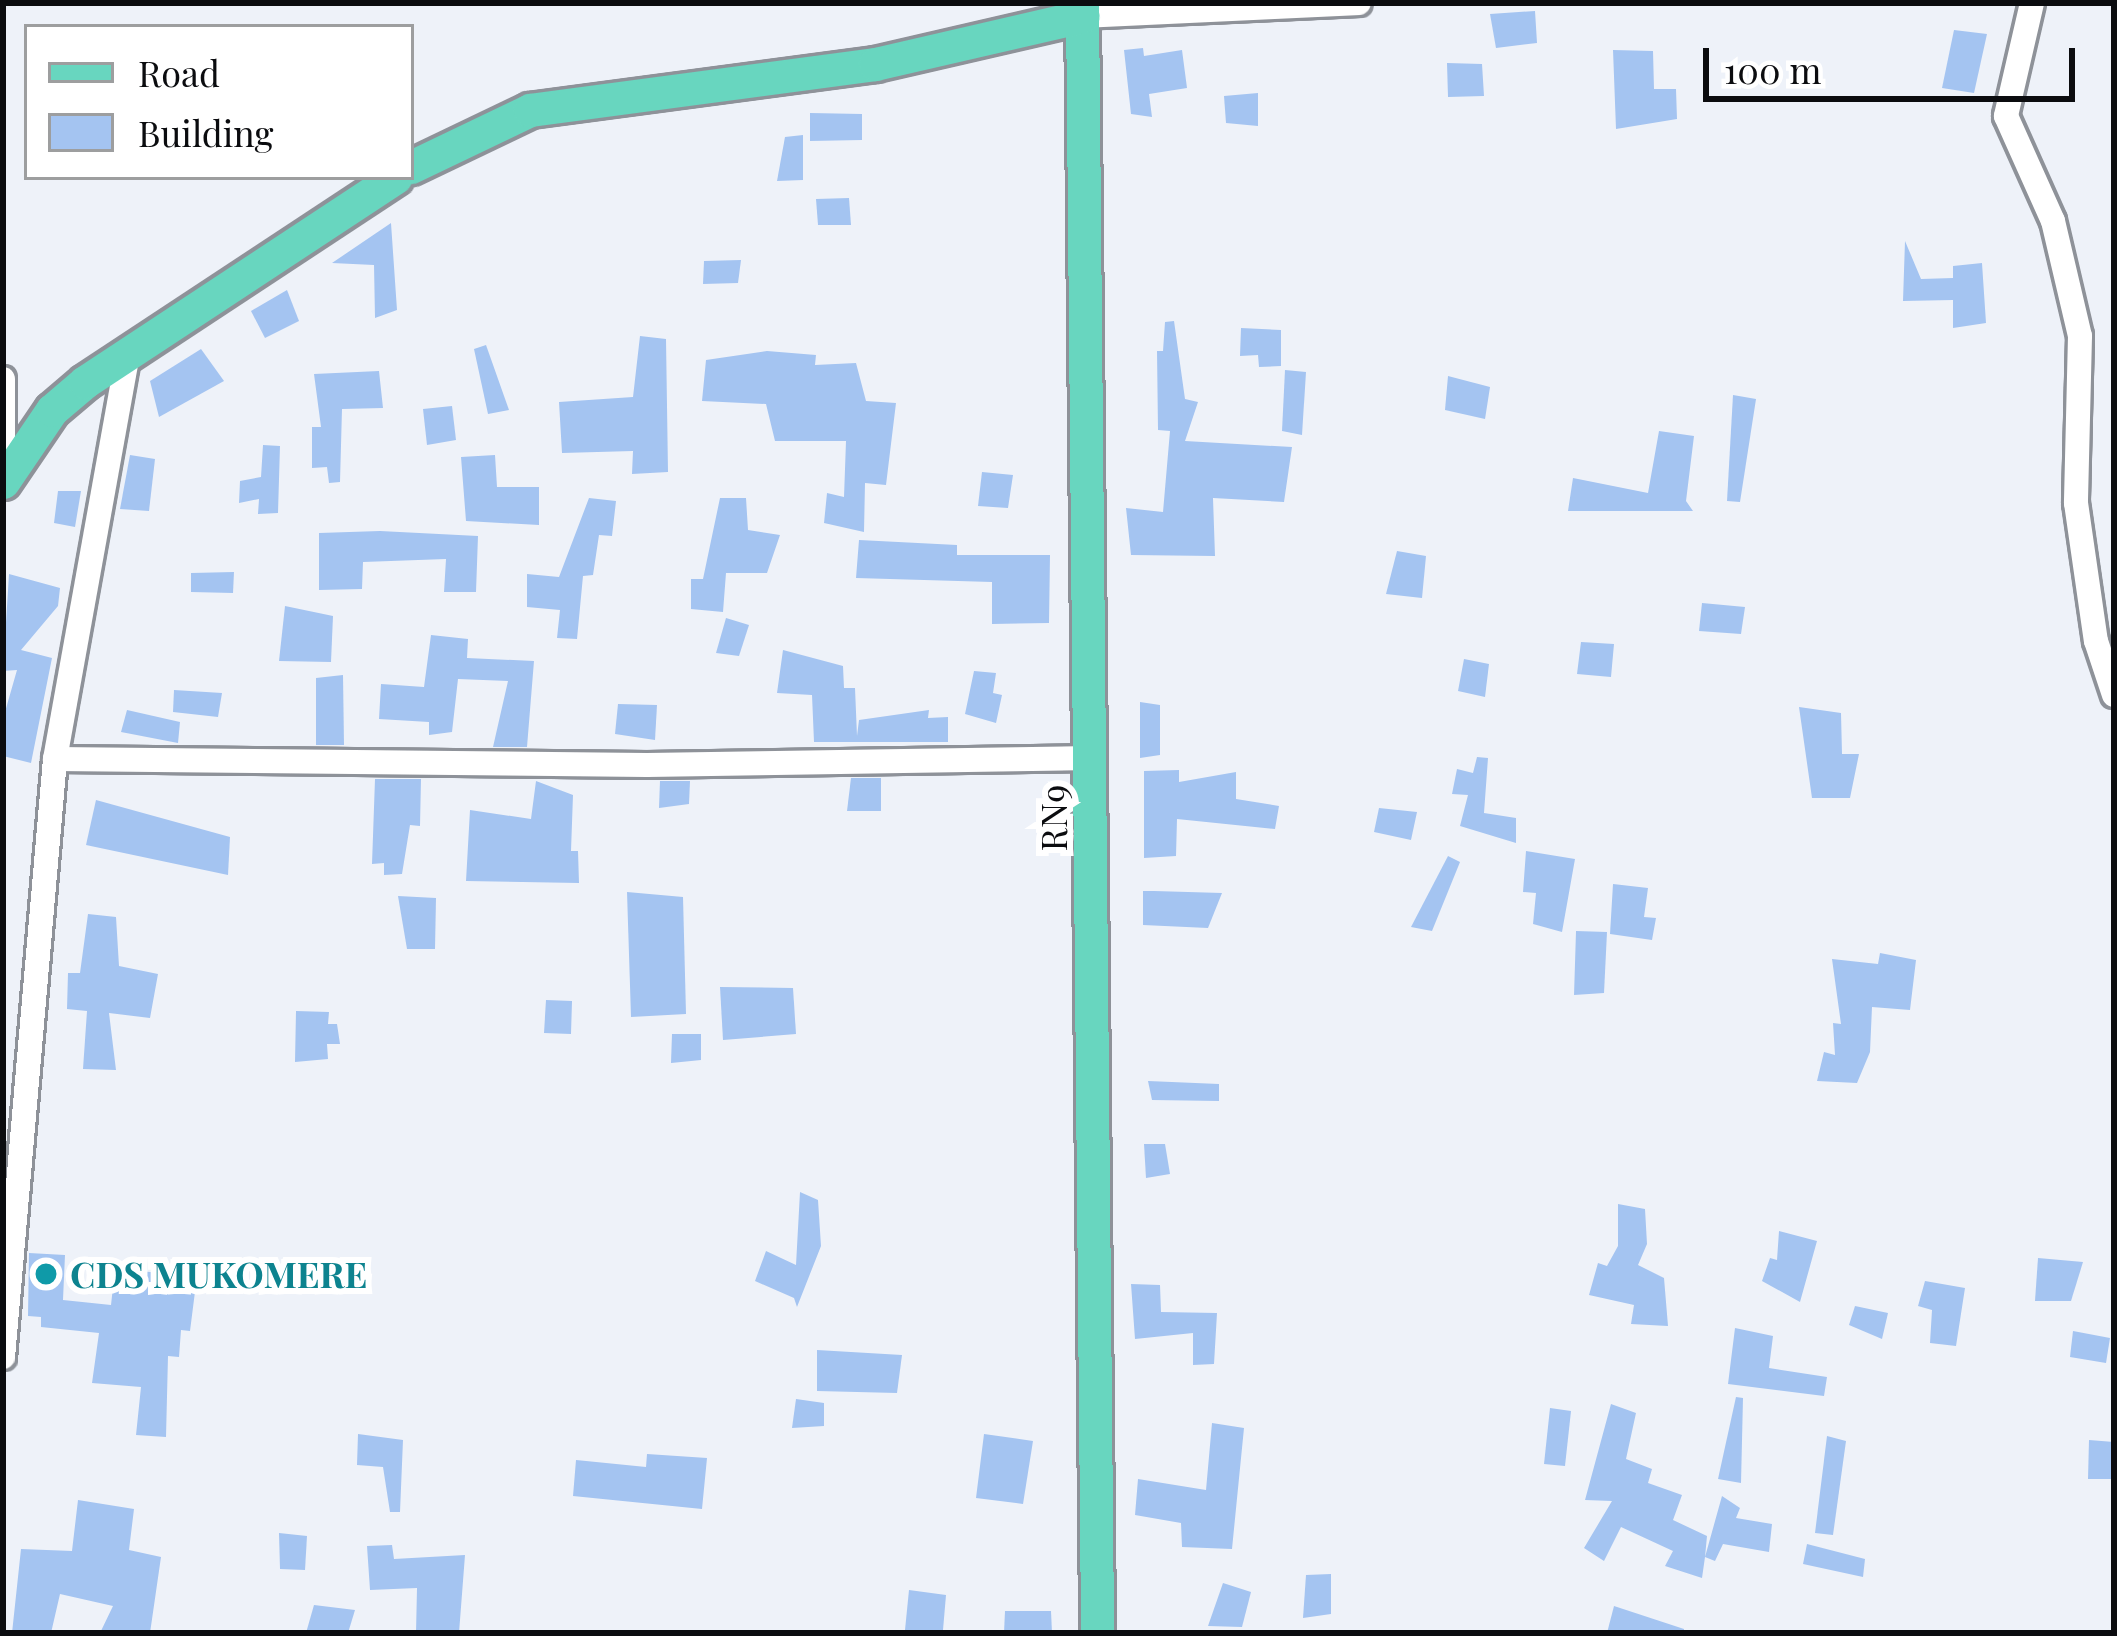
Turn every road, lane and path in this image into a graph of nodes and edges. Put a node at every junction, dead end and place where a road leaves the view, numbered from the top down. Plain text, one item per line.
1 (1359, 3) edge
2 (2032, 3) edge
3 (1083, 10) edge
4 (414, 166) edge
5 (391, 180) edge
6 (128, 353) junction
7 (3, 379) edge
8 (3, 481) edge
9 (2114, 695) edge
10 (1092, 758) junction
11 (55, 759) junction
12 (3, 1357) edge
13 (1096, 1633) edge

1 - 3 street
2 - 9 street
3 - 4 main road
3 - 10 main road, RN9
5 - 6 main road
6 - 8 main road
6 - 11 street
7 - 8 street
10 - 11 street
10 - 13 main road, RN9
11 - 12 street

